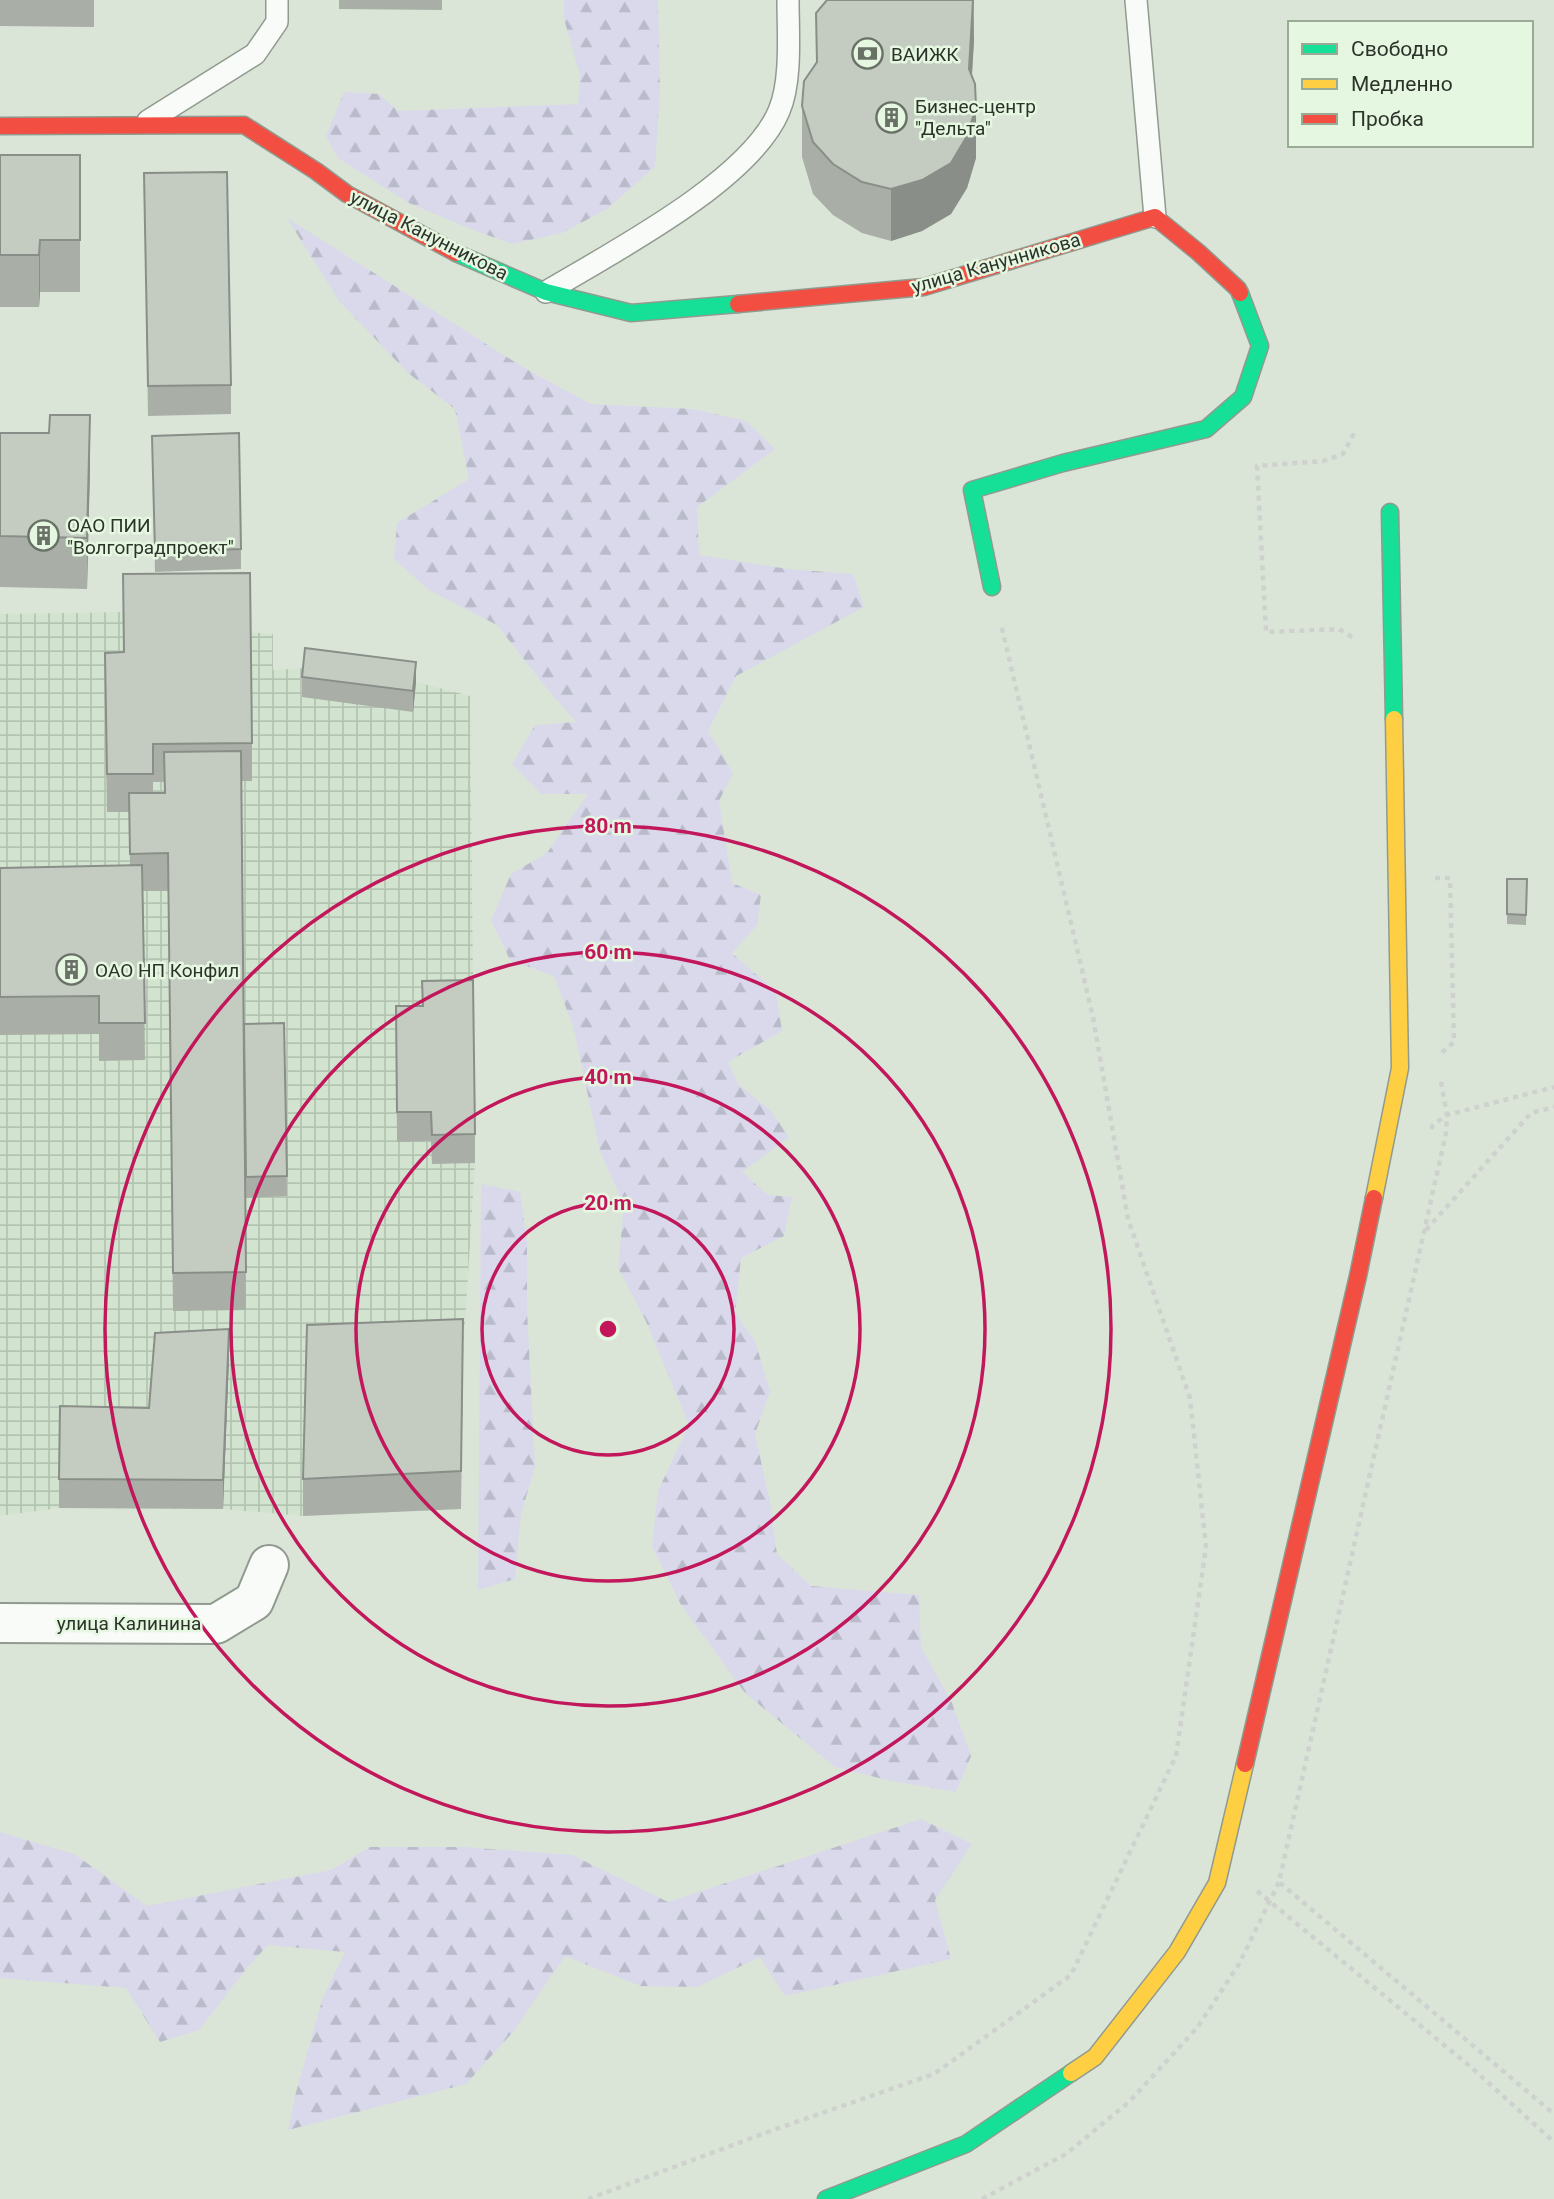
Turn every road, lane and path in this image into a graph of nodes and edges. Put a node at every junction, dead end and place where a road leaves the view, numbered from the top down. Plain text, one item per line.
1 (277, 0) edge
2 (788, 0) edge
3 (1136, 0) edge
4 (0, 126) edge
5 (140, 126) junction
6 (1155, 217) junction
7 (546, 292) junction
8 (1390, 512) dead end
9 (992, 587) joint
10 (1554, 1107) edge
11 (269, 1565) dead end
12 (0, 1623) edge
13 (1279, 1882) junction
14 (1254, 1889) dead end
15 (1269, 1901) junction
16 (1554, 2114) edge
17 (1554, 2142) edge
18 (588, 2199) edge
19 (826, 2199) edge
20 (982, 2199) edge

1 - 5 lane
2 - 7 lane
3 - 6 lane
4 - 5 street, улица Канунникова
5 - 7 street, улица Канунникова
6 - 7 street, улица Канунникова
6 - 9 street
8 - 19 street
9 - 18 path
10 - 13 path
11 - 12 street, улица Калинина
13 - 15 path
13 - 16 path
14 - 15 path
15 - 17 path
15 - 20 path

